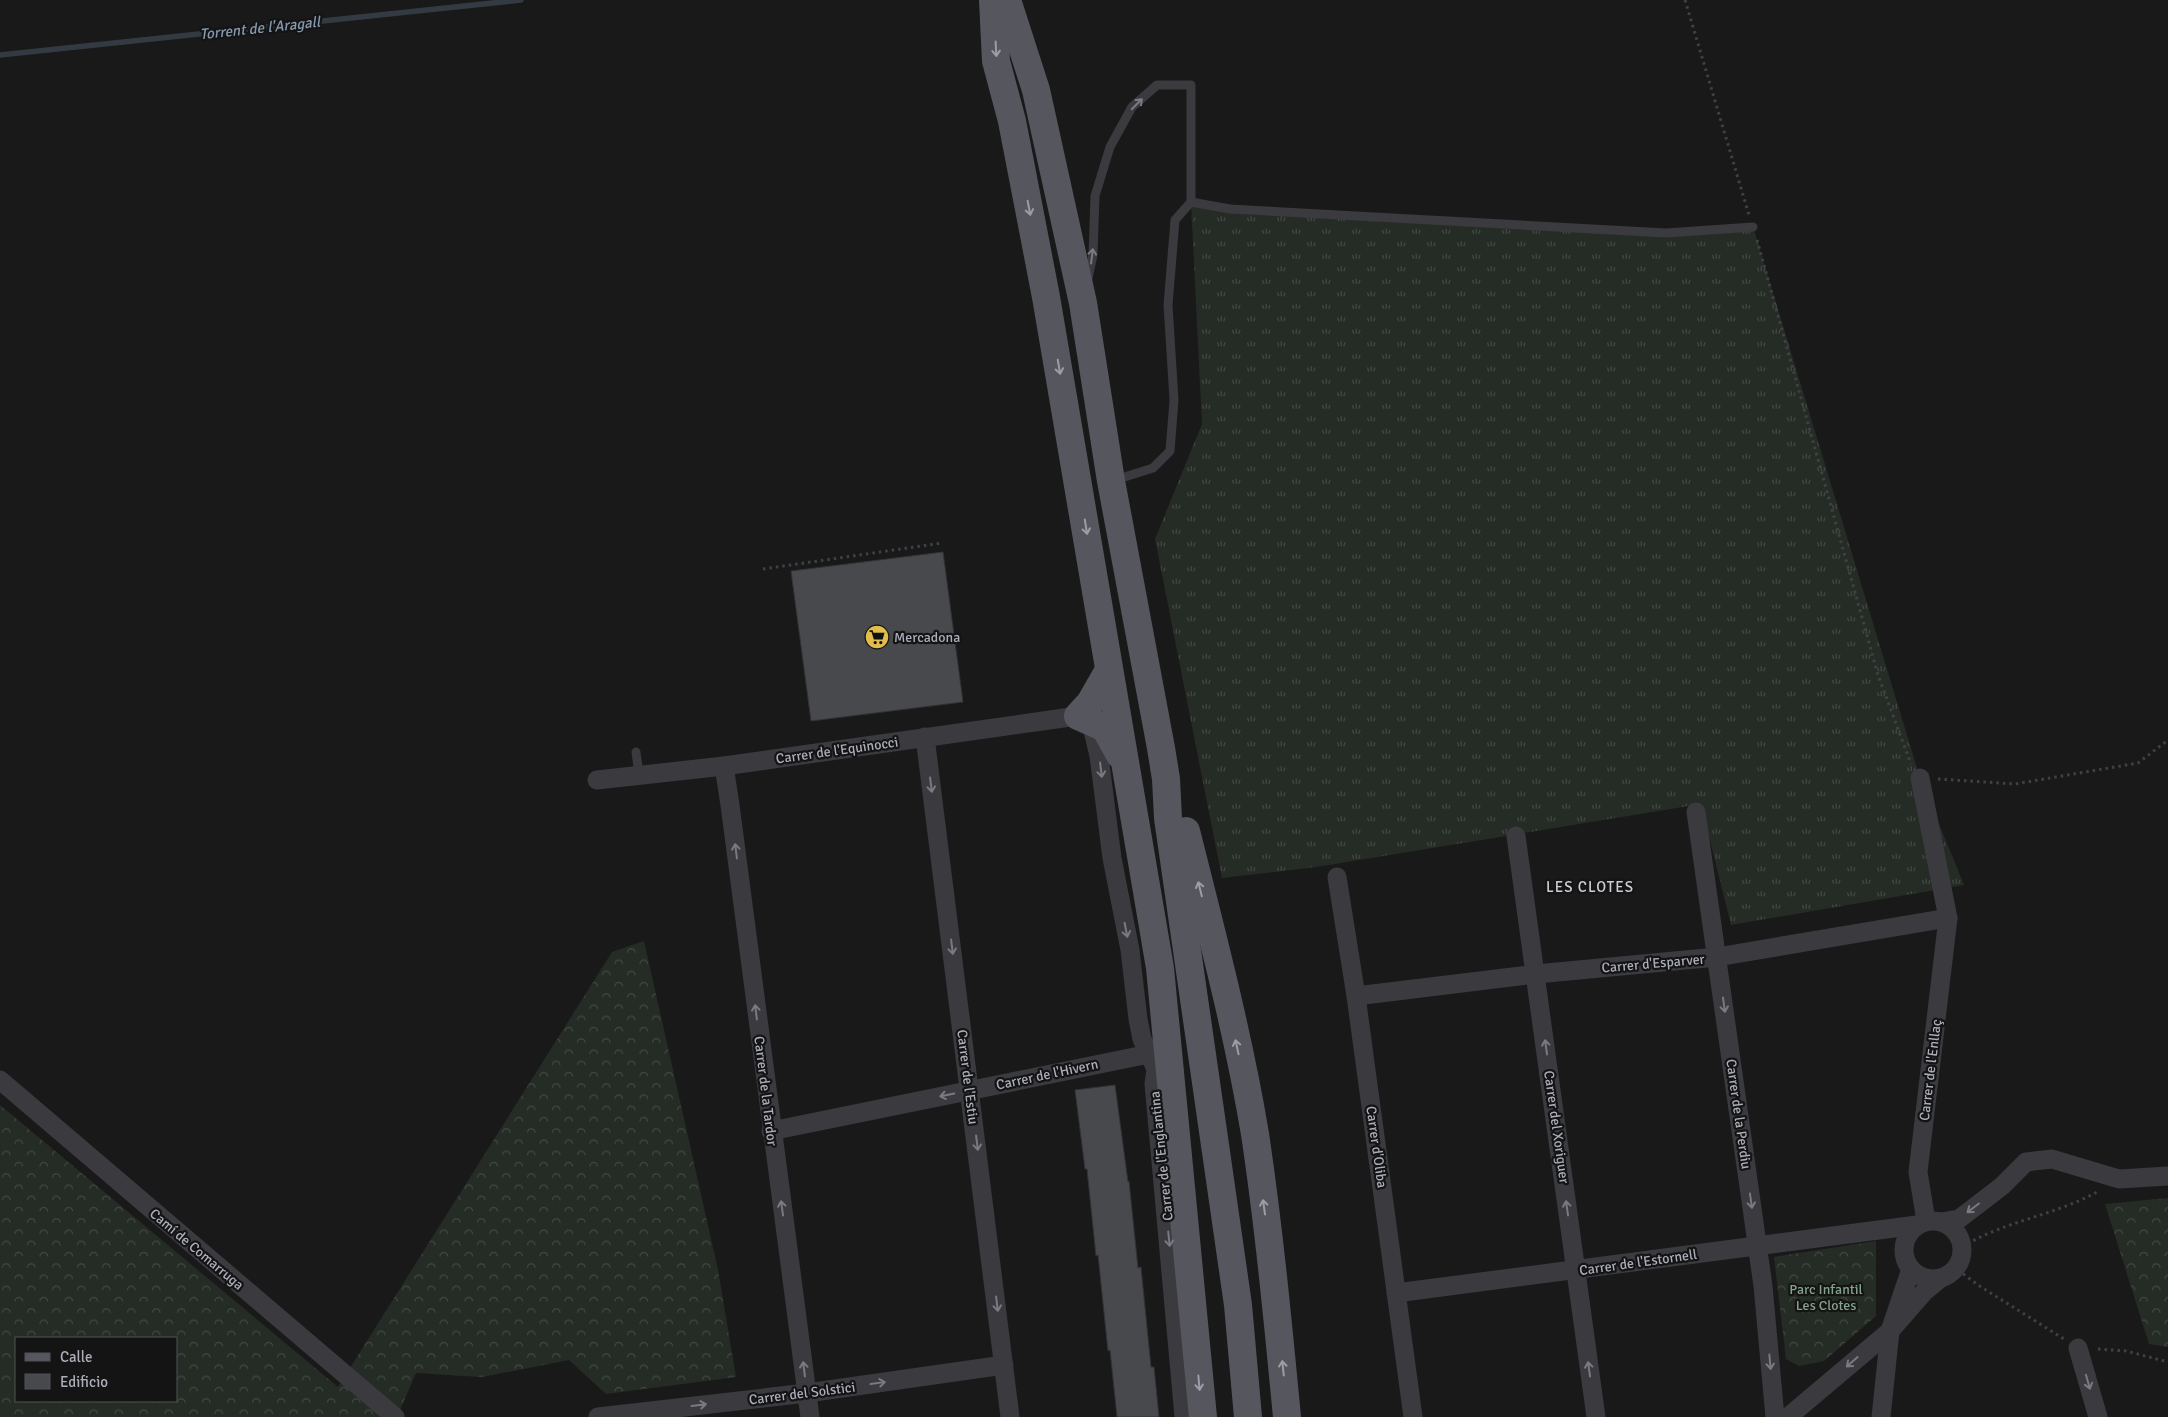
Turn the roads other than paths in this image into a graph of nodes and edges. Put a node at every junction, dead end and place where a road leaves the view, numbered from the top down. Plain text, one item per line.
1 (993, 0) edge
2 (1007, 0) edge
3 (1191, 202) junction
4 (1753, 227) road end
5 (1083, 303) junction
6 (1111, 481) junction
7 (1109, 670) junction
8 (1084, 719) junction
9 (925, 737) junction
10 (636, 752) dead end
11 (724, 766) junction
12 (639, 775) junction
13 (1920, 778) road end
14 (1166, 779) junction
15 (597, 780) dead end
16 (1129, 780) junction
17 (1696, 812) dead end
18 (1516, 836) dead end
19 (1337, 877) dead end
20 (1948, 918) junction
21 (1717, 957) junction
22 (1160, 968) junction
23 (1536, 974) junction
24 (1356, 996) junction
25 (1149, 1054) junction
26 (0, 1080) edge
27 (970, 1090) junction
28 (771, 1131) junction
29 (2168, 1176) edge
30 (1928, 1223) junction
31 (1879, 1229) junction
32 (1757, 1246) junction
33 (1904, 1247) junction
34 (1911, 1269) junction
35 (1576, 1271) junction
36 (1948, 1273) junction
37 (1396, 1293) junction
38 (1890, 1331) junction
39 (2078, 1348) road end
40 (1004, 1365) junction
41 (807, 1393) junction
42 (394, 1417) edge
43 (598, 1417) edge
44 (810, 1417) edge
45 (1010, 1417) edge
46 (1184, 1417) edge
47 (1203, 1417) edge
48 (1248, 1417) edge
49 (1287, 1417) edge
50 (1413, 1417) edge
51 (1596, 1417) edge
52 (1775, 1417) edge
53 (1788, 1417) edge
54 (1880, 1417) edge
55 (2098, 1417) edge

1 -> 7 main road
2 - 5 main road
3 - 4 lane
5 -> 3 lane
3 - 6 lane
5 - 6 main road
6 - 14 main road
7 - 8 main road
7 - 16 main road
8 - 9 street, Carrer de l'Equinocci
8 - 16 main road
8 -> 25 street, Carrer de l'Englantina
9 - 11 street, Carrer de l'Equinocci
9 -> 27 street, Carrer de l'Estiu
10 - 12 lane
11 - 12 street, Carrer de l'Equinocci
28 -> 11 street, Carrer de la Tardor
12 - 15 street, Carrer de l'Equinocci
13 - 20 street, Carrer de l'Enllaç
14 - 48 main road
49 -> 14 main road
16 - 22 main road
17 - 21 street, Carrer de la Perdiu
18 - 23 street, Carrer del Xoriguer
19 - 24 street, Carrer d'Oliba
20 - 21 street, Carrer d'Esparver
20 - 30 street, Carrer de l'Enllaç
21 - 23 street, Carrer d'Esparver
21 -> 32 street, Carrer de la Perdiu
22 - 25 street
22 -> 47 main road
23 - 24 street, Carrer d'Esparver
35 -> 23 street, Carrer del Xoriguer
24 - 37 street, Carrer d'Oliba
25 - 27 street, Carrer de l'Hivern
25 -> 46 street, Carrer de l'Englantina
26 - 42 street, Camí de Comarruga
27 -> 28 street, Carrer de l'Hivern
27 -> 40 street, Carrer de l'Estiu
41 -> 28 street, Carrer de la Tardor
29 -> 30 street, Carrer de l'Estornell
30 - 31 street, Carrer de l'Estornell
30 - 33 street
30 - 36 street
31 - 32 street, Carrer de l'Estornell
31 - 33 street
32 - 35 street, Carrer de l'Estornell
32 -> 52 street, Carrer de la Perdiu
33 - 34 street
34 - 36 street
34 - 38 street
35 - 37 street, Carrer de l'Estornell
51 -> 35 street, Carrer del Xoriguer
36 - 38 street
37 - 50 street, Carrer d'Oliba
38 -> 53 street
38 - 54 street
39 -> 55 street
41 -> 40 street, Carrer del Solstici
40 - 45 street, Carrer de l'Estiu
43 -> 41 street, Carrer del Solstici
41 - 44 street, Carrer de la Tardor

